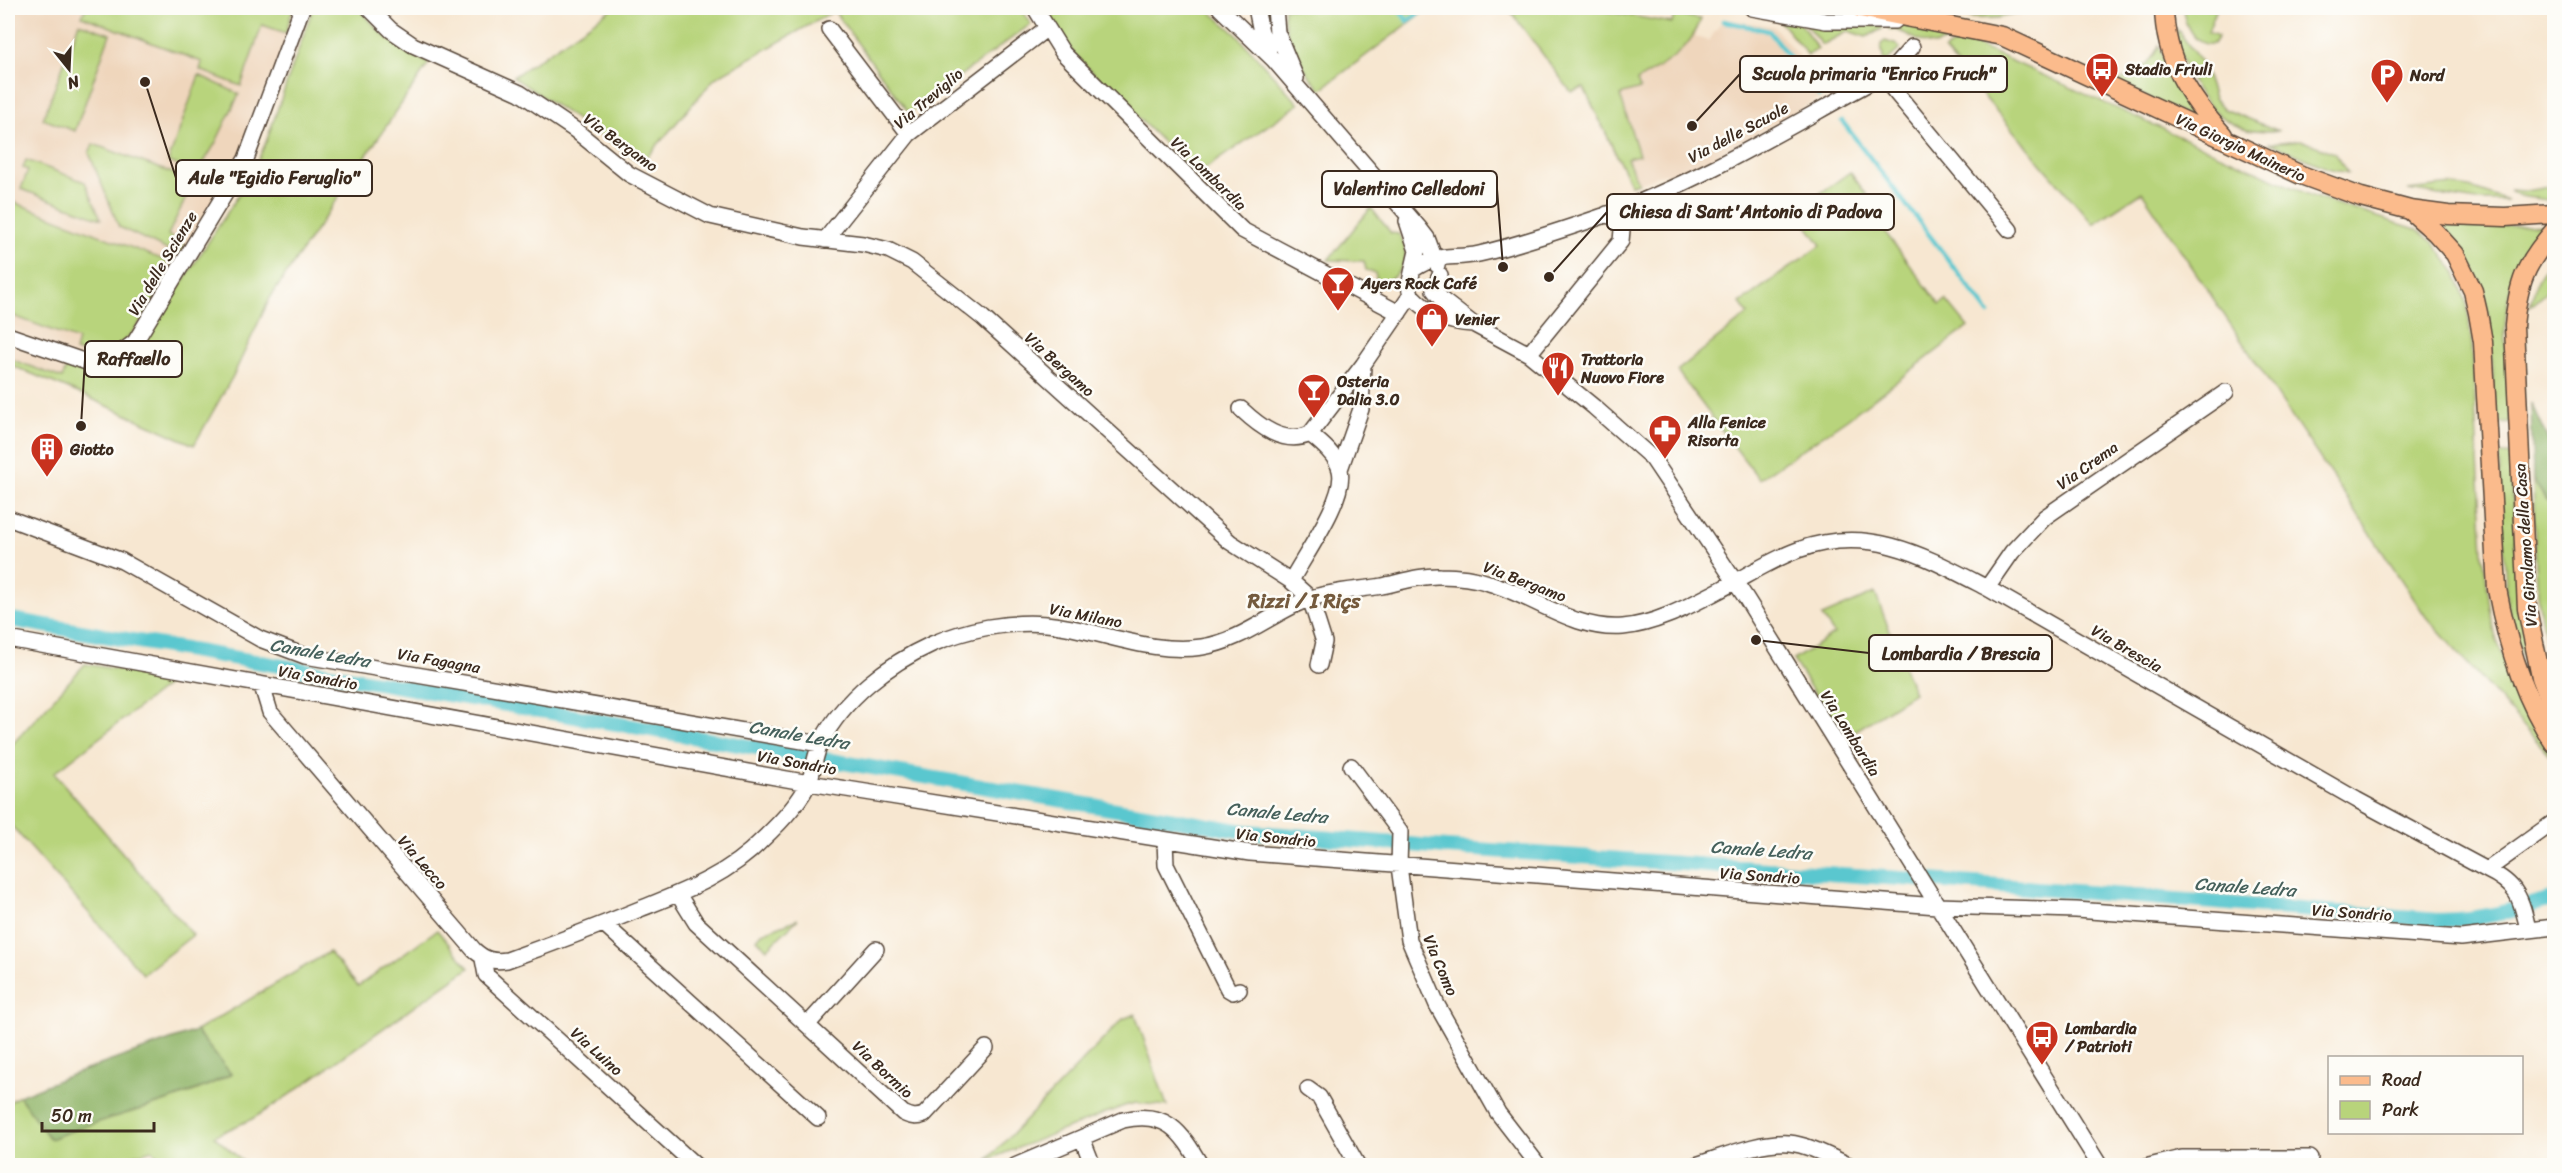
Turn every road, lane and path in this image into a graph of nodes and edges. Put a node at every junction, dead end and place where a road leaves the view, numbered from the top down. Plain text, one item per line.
1 (302, 8) edge
2 (369, 8) edge
3 (1035, 8) edge
4 (1220, 8) edge
5 (1256, 8) edge
6 (1275, 8) edge
7 (1752, 8) edge
8 (1860, 8) edge
9 (2164, 8) edge
10 (1940, 24) junction
11 (1047, 28) junction
12 (829, 29) dead end
13 (1912, 47) dead end
14 (1274, 60) junction
15 (1882, 75) junction
16 (1303, 95) junction
17 (909, 134) junction
18 (2229, 141) junction
19 (1402, 210) junction
20 (2410, 210) junction
21 (1607, 214) junction
22 (2554, 214) edge
23 (2010, 230) dead end
24 (2554, 231) edge
25 (825, 240) junction
26 (1434, 257) junction
27 (1440, 275) junction
28 (1414, 286) junction
29 (1434, 290) junction
30 (1453, 308) junction
31 (1399, 313) junction
32 (1473, 324) junction
33 (8, 335) edge
34 (1529, 354) junction
35 (1363, 365) junction
36 (2226, 392) dead end
37 (1241, 409) dead end
38 (1310, 434) junction
39 (2519, 438) junction
40 (2489, 439) junction
41 (1340, 469) junction
42 (8, 518) edge
43 (1291, 581) junction
44 (1736, 582) junction
45 (1987, 588) junction
46 (1310, 598) junction
47 (8, 639) edge
48 (1319, 665) dead end
49 (262, 686) junction
50 (2554, 712) edge
51 (2554, 743) edge
52 (819, 746) junction
53 (1351, 766) dead end
54 (810, 779) junction
55 (2554, 822) edge
56 (1165, 840) junction
57 (1399, 861) junction
58 (2487, 870) junction
59 (678, 894) junction
60 (1934, 902) junction
61 (604, 924) junction
62 (2527, 926) junction
63 (2554, 927) edge
64 (876, 949) dead end
65 (483, 958) junction
66 (1239, 990) dead end
67 (808, 1024) junction
68 (987, 1047) dead end
69 (1308, 1089) dead end
70 (818, 1118) dead end
71 (1082, 1138) junction
72 (2310, 1158) dead end
73 (696, 1166) edge
74 (1015, 1166) edge
75 (1093, 1166) edge
76 (1201, 1166) edge
77 (1358, 1166) edge
78 (1539, 1166) edge
79 (1693, 1166) edge
80 (1851, 1166) edge
81 (2100, 1166) edge
82 (2149, 1166) edge

1 - 33 street, Via delle Scienze
2 - 25 street, Via Bergamo
3 - 11 street, Via Lombardia
4 - 14 street
5 - 14 street
6 - 16 street
7 - 10 street
8 - 10 main road, Via Giorgio Mainerio
9 - 18 main road
10 - 18 main road, Via Giorgio Mainerio
11 - 17 street, Via Treviglio
11 - 31 street, Via Lombardia
12 - 17 street
13 - 15 street, Via delle Scuole
14 - 16 street
15 - 21 street, Via delle Scuole
15 - 23 street
16 - 19 street
17 - 25 street, Via Treviglio
18 - 20 main road, Via Giorgio Mainerio
19 - 26 street
19 - 28 street
20 - 22 main road, Via Giorgio Mainerio
20 - 40 main road, Via Girolamo della Casa
21 - 26 street, Via delle Scuole
21 - 34 street
24 - 39 main road, Via Girolamo della Casa
25 - 43 street, Via Bergamo
26 - 27 street
26 - 28 street
27 - 29 street
27 - 30 street
28 - 29 street
28 - 29 street
28 - 31 street
28 - 32 street
29 - 30 street
30 - 32 street
31 - 35 street
32 - 34 street, Via Lombardia
34 - 44 street, Via Lombardia
35 - 38 street
35 - 41 street
36 - 45 street, Via Crema
37 - 38 street
38 - 41 street
39 - 40 main road
39 - 50 main road, Via Girolamo della Casa
40 - 51 main road, Via Girolamo della Casa
41 - 43 street
42 - 52 street, Via Fagagna
43 - 46 street, Via Bergamo
44 - 45 street, Via Brescia
44 - 46 street, Via Bergamo
44 - 60 street, Via Lombardia
45 - 58 street, Via Brescia
46 - 48 street
46 - 52 street, Via Milano
47 - 49 street, Via Sondrio
49 - 54 street, Via Sondrio
49 - 65 street, Via Lecco
52 - 54 street, Via Milano
53 - 57 street, Via Como
54 - 56 street, Via Sondrio
54 - 59 street
55 - 58 street
56 - 57 street, Via Sondrio
56 - 66 street
57 - 60 street, Via Sondrio
57 - 78 street, Via Como
58 - 62 street, Via Brescia
59 - 61 street
59 - 67 street, Via Bormio
60 - 62 street, Via Sondrio
60 - 81 street, Via Lombardia
61 - 65 street
61 - 70 street
62 - 63 street, Via Sondrio
64 - 67 street
65 - 73 street, Via Luino
67 - 68 street, Via Bormio
69 - 77 street
71 - 74 street
71 - 75 street
71 - 76 street
72 - 82 street
79 - 80 street

